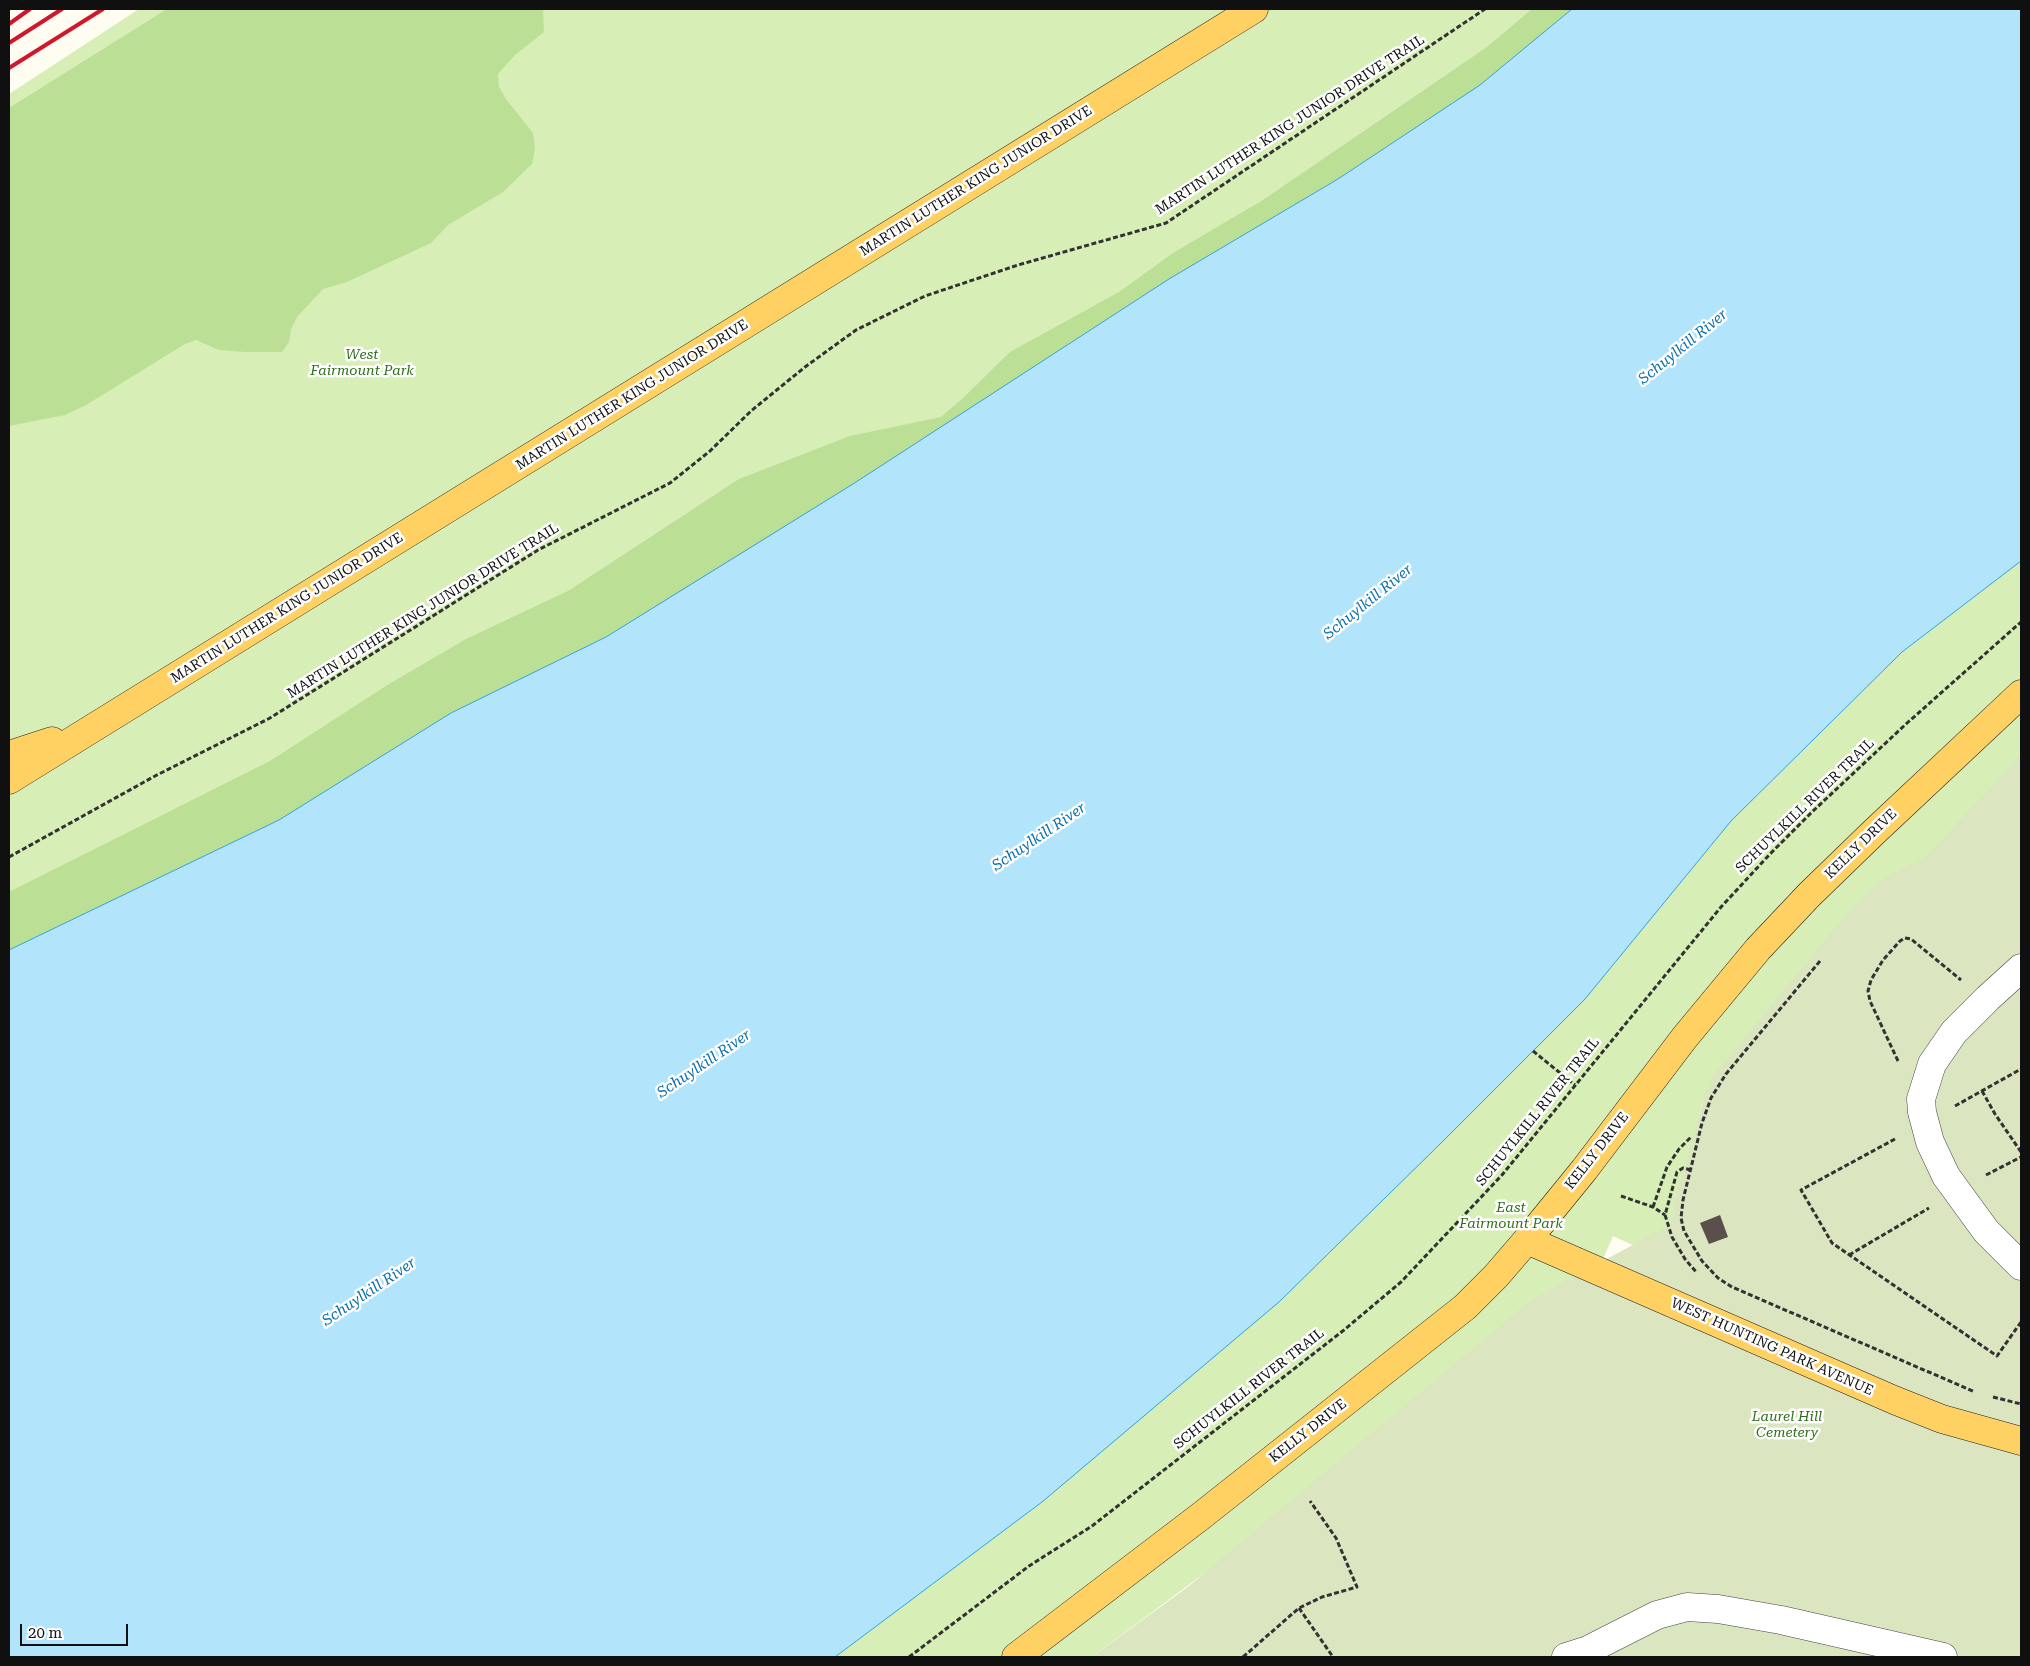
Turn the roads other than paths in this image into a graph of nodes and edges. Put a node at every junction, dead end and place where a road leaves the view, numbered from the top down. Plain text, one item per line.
1 (1254, 9) edge
2 (2021, 694) edge
3 (87, 730) junction
4 (9, 755) edge
5 (9, 780) edge
6 (2021, 968) edge
7 (1527, 1240) junction
8 (2021, 1266) edge
9 (2021, 1441) edge
10 (1016, 1657) edge
11 (1566, 1657) edge
12 (1943, 1657) edge

1 - 3 main road, MARTIN LUTHER KING JUNIOR DRIVE
2 - 7 main road, KELLY DRIVE
3 - 4 main road
3 - 5 main road, MARTIN LUTHER KING JUNIOR DRIVE
6 - 8 lane
7 - 9 main road, WEST HUNTING PARK AVENUE
7 - 10 main road, KELLY DRIVE
11 - 12 lane

